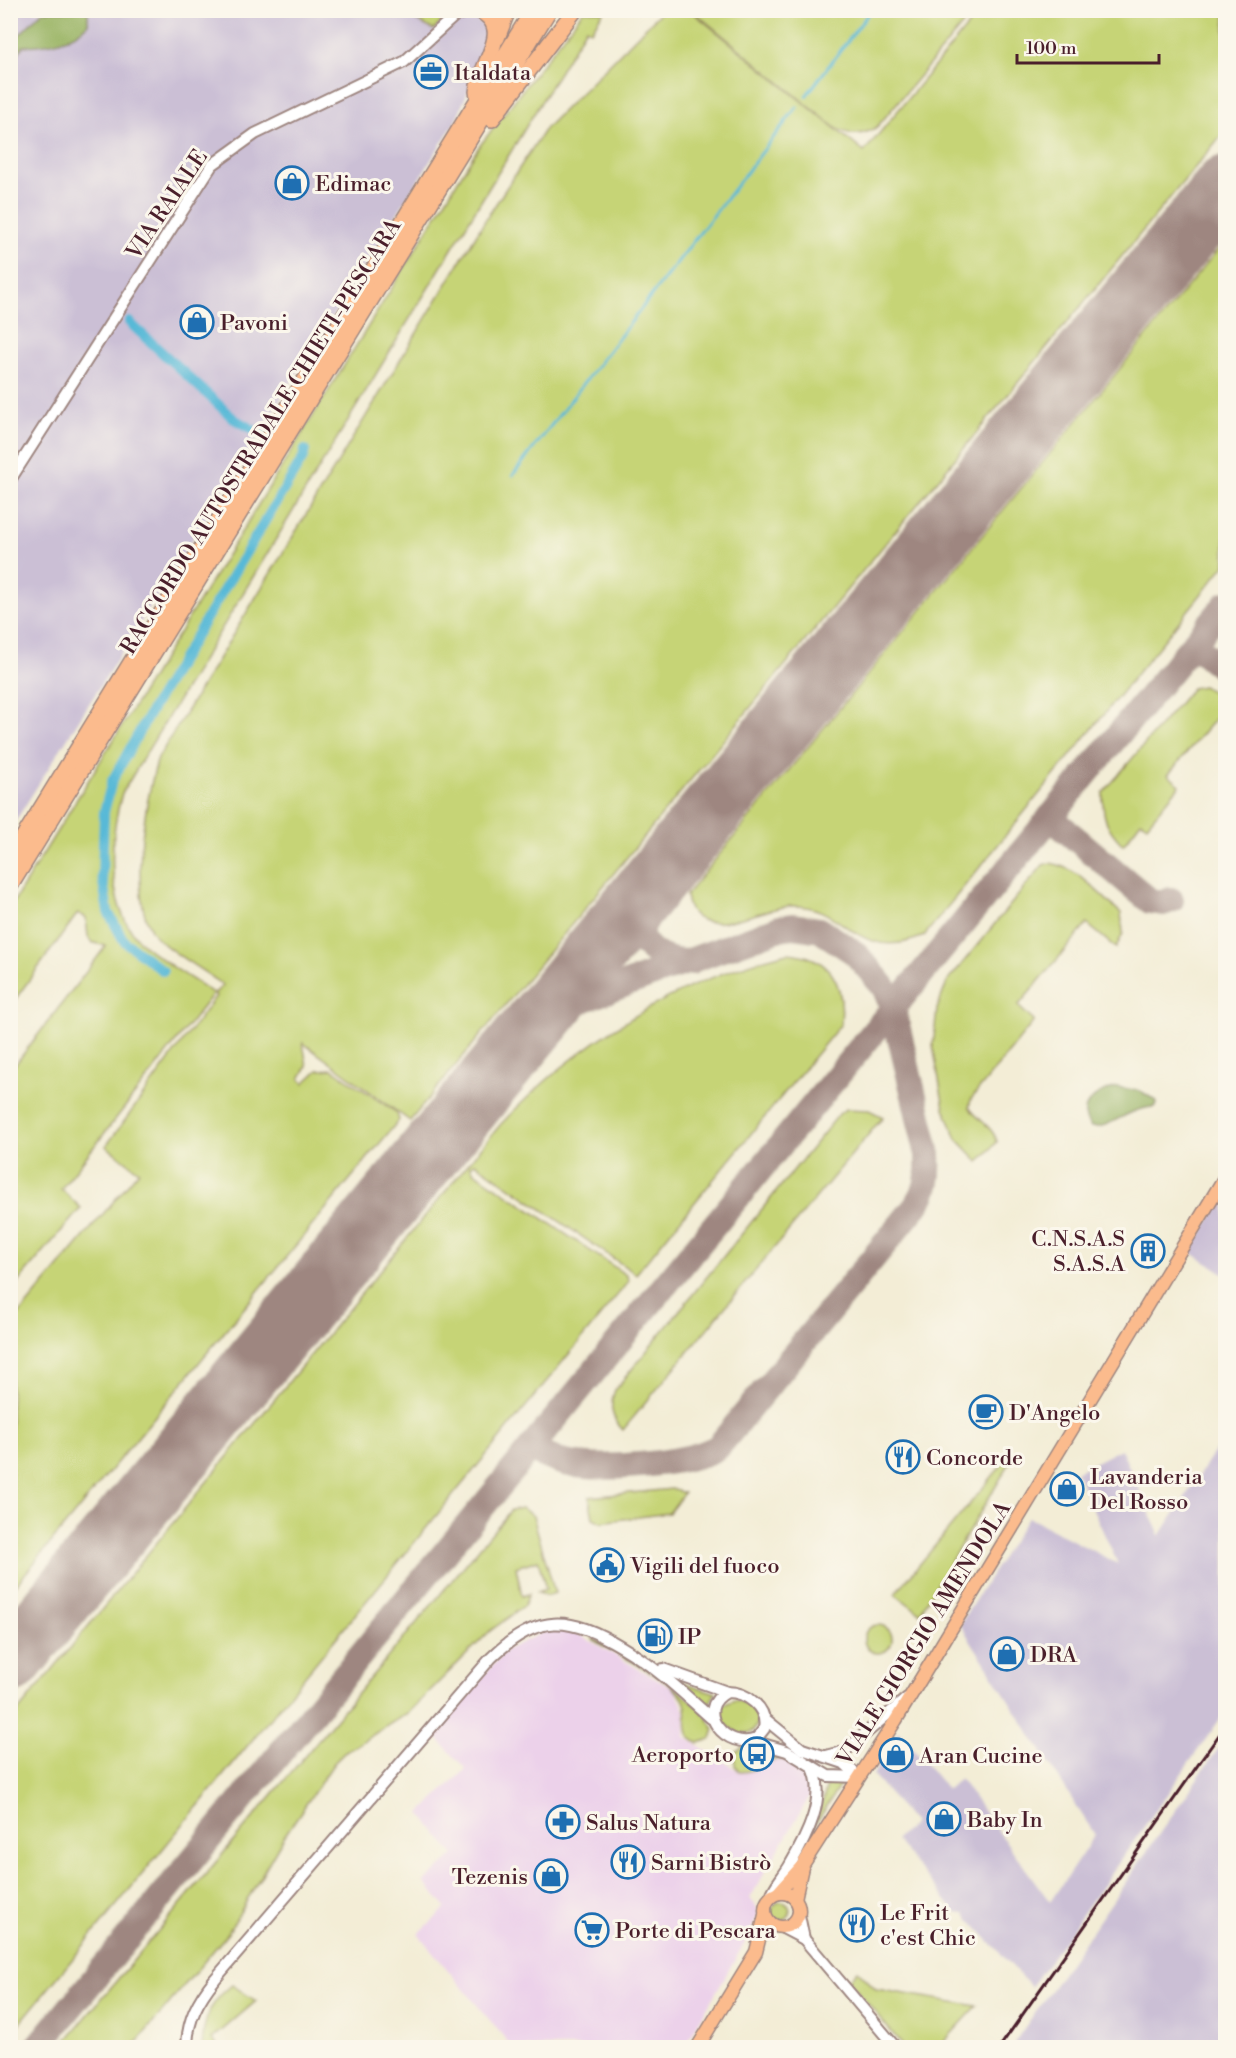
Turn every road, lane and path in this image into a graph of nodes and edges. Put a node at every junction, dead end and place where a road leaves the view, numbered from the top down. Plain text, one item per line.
1 (478, 10) edge
2 (508, 10) edge
3 (533, 10) edge
4 (549, 10) edge
5 (574, 10) edge
6 (461, 11) edge
7 (497, 38) junction
8 (476, 104) junction
9 (434, 197) junction
10 (10, 480) edge
11 (10, 859) edge
12 (10, 886) edge
13 (1226, 1175) edge
14 (654, 1666) junction
15 (727, 1692) junction
16 (912, 1694) junction
17 (711, 1718) junction
18 (765, 1719) junction
19 (752, 1741) junction
20 (824, 1757) junction
21 (813, 1768) junction
22 (859, 1777) junction
23 (802, 1866) junction
24 (774, 1895) junction
25 (795, 1899) junction
26 (765, 1915) junction
27 (799, 1915) junction
28 (782, 1928) junction
29 (804, 1939) junction
30 (756, 1952) junction
31 (188, 2048) edge
32 (697, 2048) edge
33 (896, 2048) edge

1 - 7 highway
2 - 7 highway
3 - 8 highway, RACCORDO AUTOSTRADALE CHIETI-PESCARA
4 - 9 highway, RACCORDO AUTOSTRADALE CHIETI-PESCARA
5 - 9 highway
6 - 10 street, VIA RAIALE
7 - 8 highway
8 - 11 highway, RACCORDO AUTOSTRADALE CHIETI-PESCARA
9 - 12 highway, RACCORDO AUTOSTRADALE CHIETI-PESCARA
13 - 16 main road, VIALE GIORGIO AMENDOLA
14 - 15 street
14 - 17 street
14 - 31 street
15 - 17 street
15 - 18 street
16 - 20 street
16 - 22 main road, VIALE GIORGIO AMENDOLA
17 - 19 street
18 - 19 street
18 - 20 street
19 - 21 street
20 - 22 street
21 - 22 street
21 - 24 street
22 - 23 main road, VIALE GIORGIO AMENDOLA
23 - 24 main road, VIALE GIORGIO AMENDOLA
23 - 25 main road, VIALE GIORGIO AMENDOLA
24 - 25 main road
24 - 26 main road
25 - 27 main road
26 - 28 main road
26 - 30 main road
27 - 28 main road
27 - 29 street
28 - 29 street
28 - 30 main road
29 - 33 street
30 - 32 main road

